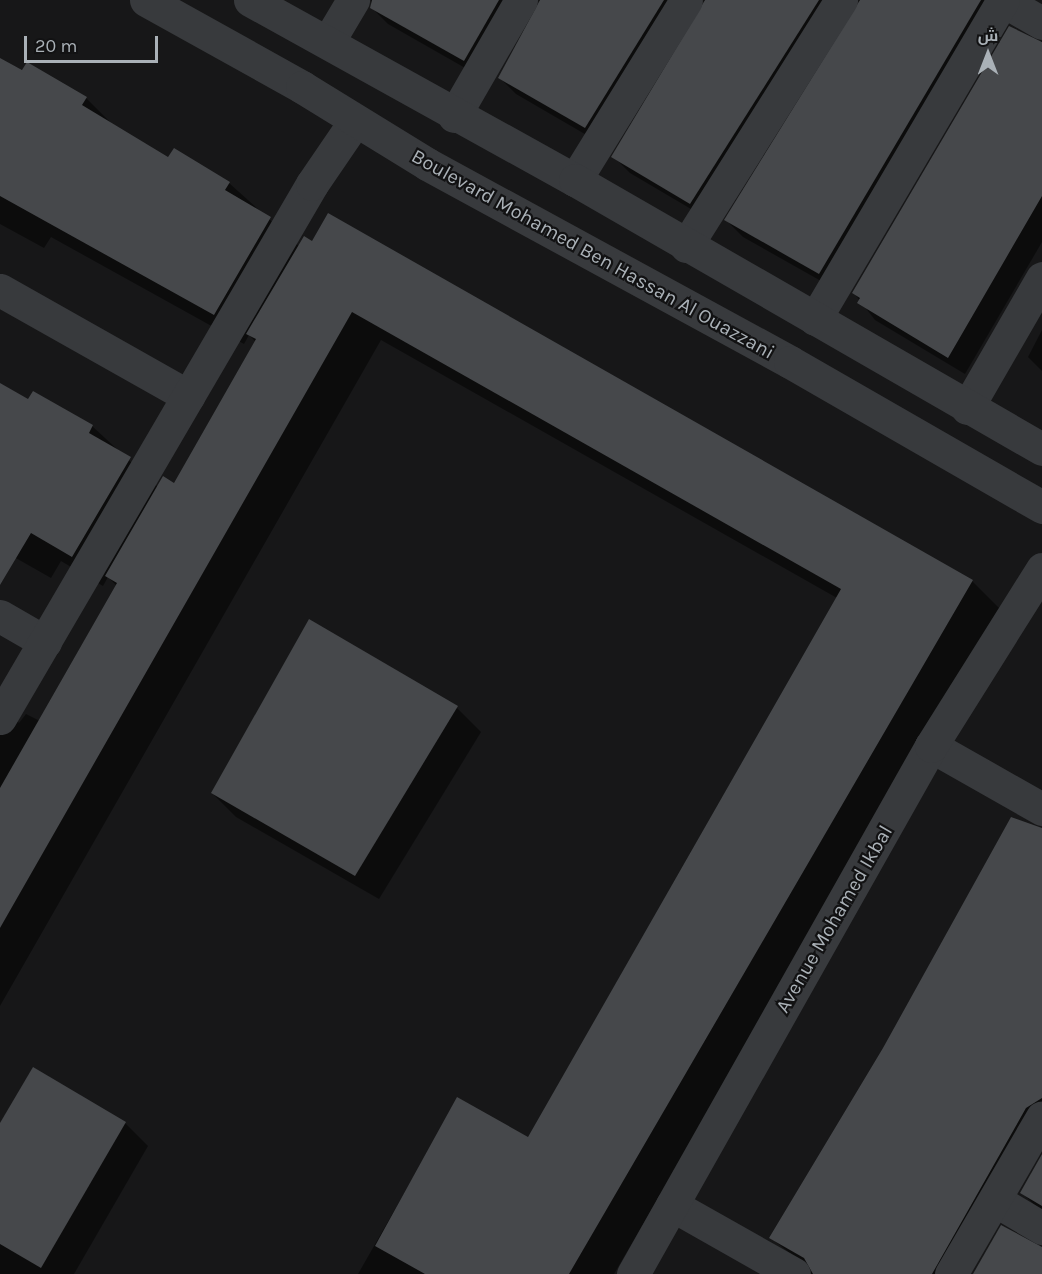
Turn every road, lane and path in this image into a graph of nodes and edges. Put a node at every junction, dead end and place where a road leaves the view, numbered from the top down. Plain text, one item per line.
1 (146, 0) edge
2 (250, 0) edge
3 (353, 0) edge
4 (521, 0) edge
5 (686, 0) edge
6 (841, 0) edge
7 (1002, 0) edge
8 (1042, 23) edge
9 (328, 42) junction
10 (454, 116) junction
11 (355, 121) junction
12 (575, 180) junction
13 (686, 246) junction
14 (1042, 278) edge
15 (0, 291) edge
16 (815, 319) junction
17 (188, 396) junction
18 (967, 408) junction
19 (1042, 449) edge
20 (1042, 507) edge
21 (1042, 568) edge
22 (0, 616) edge
23 (45, 642) junction
24 (0, 718) edge
25 (932, 746) junction
26 (1042, 809) edge
27 (1042, 1117) edge
28 (995, 1200) junction
29 (672, 1205) junction
30 (1042, 1228) edge
31 (633, 1274) edge
32 (794, 1274) edge
33 (951, 1274) edge

1 - 11 street, Boulevard Mohamed Ben Hassan Al Ouazzani
2 - 9 street
3 - 9 street
4 - 10 street
5 - 12 street
6 - 13 street
7 - 8 street
7 - 16 street
9 - 10 street
10 - 12 street
11 - 17 street
11 - 20 street, Boulevard Mohamed Ben Hassan Al Ouazzani
12 - 13 street
13 - 16 street
14 - 18 street
15 - 17 street
16 - 18 street
17 - 23 street
18 - 19 street
21 - 25 street, Avenue Mohamed Ikbal
22 - 23 street
23 - 24 street
25 - 26 street
25 - 29 street, Avenue Mohamed Ikbal
27 - 28 street
28 - 30 street
28 - 33 street
29 - 31 street, Avenue Mohamed Ikbal
29 - 32 street

